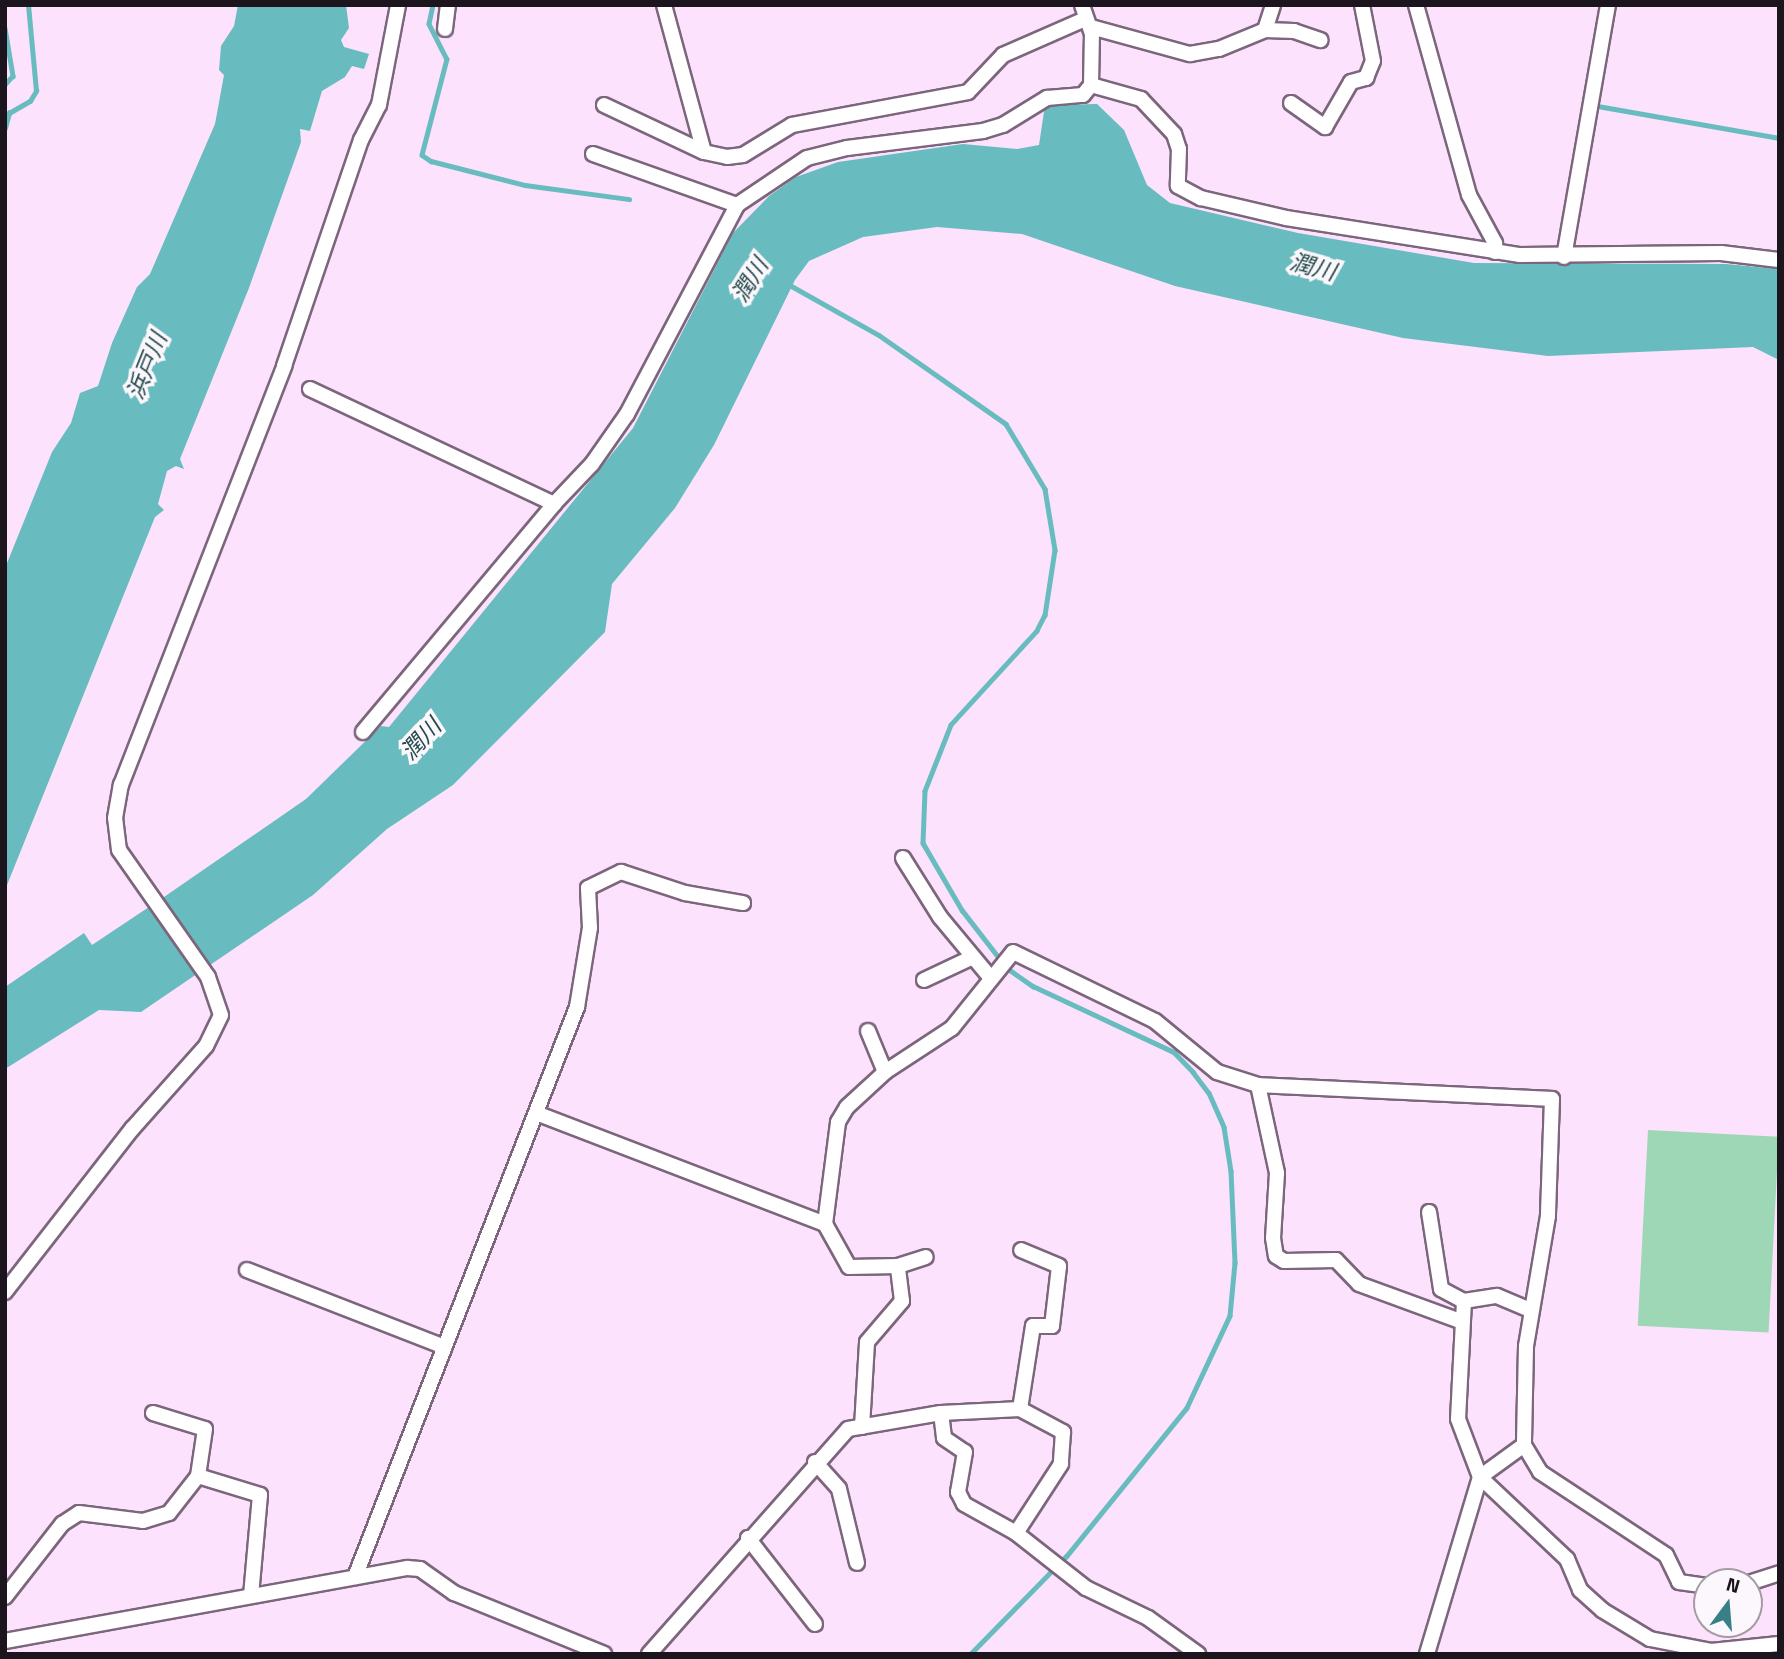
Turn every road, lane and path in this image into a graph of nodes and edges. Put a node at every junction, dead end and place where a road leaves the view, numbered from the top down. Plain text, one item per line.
1 (398, 5) edge
2 (448, 5) edge
3 (664, 5) edge
4 (1273, 5) edge
5 (1362, 5) edge
6 (1416, 5) edge
7 (1608, 5) edge
8 (1088, 21) edge
9 (445, 29) dead end
10 (1265, 30) junction
11 (1320, 40) dead end
12 (1091, 80) junction
13 (1291, 103) dead end
14 (604, 105) dead end
15 (704, 152) junction
16 (593, 154) dead end
17 (737, 205) junction
18 (1495, 252) junction
19 (1564, 257) junction
20 (1779, 260) edge
21 (310, 389) dead end
22 (554, 504) junction
23 (363, 732) dead end
24 (903, 858) dead end
25 (743, 903) dead end
26 (971, 958) junction
27 (993, 974) junction
28 (923, 980) dead end
29 (868, 1031) dead end
30 (885, 1072) junction
31 (1258, 1085) junction
32 (536, 1113) junction
33 (1429, 1212) dead end
34 (825, 1223) junction
35 (1021, 1250) dead end
36 (926, 1257) dead end
37 (898, 1265) junction
38 (247, 1270) dead end
39 (5, 1292) edge
40 (1464, 1301) junction
41 (1530, 1310) junction
42 (1460, 1321) junction
43 (444, 1347) junction
44 (1020, 1409) junction
45 (153, 1413) dead end
46 (941, 1413) junction
47 (862, 1427) junction
48 (1524, 1445) junction
49 (814, 1462) junction
50 (198, 1476) junction
51 (1480, 1477) junction
52 (1016, 1533) junction
53 (748, 1538) junction
54 (857, 1563) dead end
55 (355, 1577) junction
56 (1693, 1584) edge
57 (251, 1595) junction
58 (5, 1597) edge
59 (815, 1624) dead end
60 (5, 1641) edge
61 (1779, 1644) edge
62 (604, 1654) edge
63 (649, 1654) edge
64 (1198, 1654) edge
65 (1427, 1654) edge

1 - 39 street
2 - 9 street
3 - 15 street
4 - 10 street
5 - 13 street
6 - 18 street
7 - 19 street
8 - 10 street
8 - 12 street
8 - 15 street
10 - 11 street
12 - 17 street
12 - 18 street
14 - 15 street
16 - 17 street
17 - 22 street
18 - 19 street
19 - 20 street
21 - 22 street
22 - 23 street
24 - 26 street
25 - 32 street
26 - 27 street
26 - 28 street
27 - 30 street
27 - 31 street
29 - 30 street
30 - 34 street
31 - 41 street
31 - 42 street
32 - 34 street
32 - 43 street
33 - 40 street
34 - 37 street
35 - 44 street
36 - 37 street
37 - 47 street
38 - 43 street
40 - 41 street
40 - 42 street
41 - 48 street
42 - 51 street
43 - 55 street
44 - 46 street
44 - 52 street
45 - 50 street
46 - 47 street
46 - 52 street
47 - 49 street
48 - 51 street
48 - 56 street
49 - 53 street
49 - 54 street
50 - 57 street
50 - 58 street
51 - 61 street
51 - 65 street
52 - 64 street
53 - 59 street
53 - 63 street
55 - 57 street
55 - 62 street
57 - 60 street

